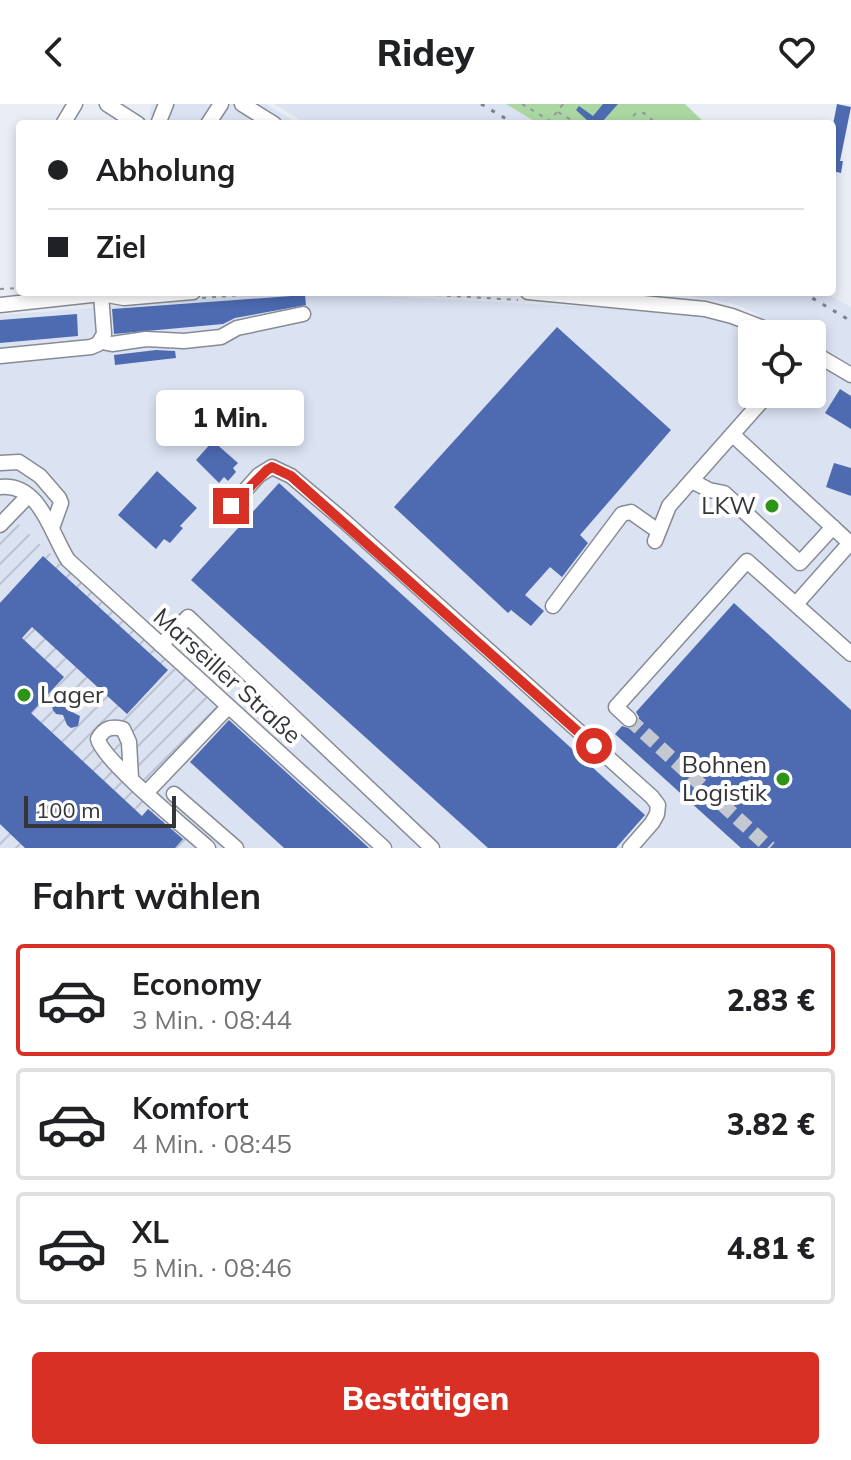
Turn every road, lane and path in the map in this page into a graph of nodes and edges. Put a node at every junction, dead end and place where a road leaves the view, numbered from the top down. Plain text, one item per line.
1 (107, 104) edge
2 (242, 104) edge
3 (522, 104) edge
4 (563, 104) edge
5 (557, 111) junction
6 (132, 120) edge
7 (268, 120) edge
8 (548, 120) edge
9 (551, 120) edge
10 (572, 120) edge
11 (630, 120) edge
12 (652, 120) edge
13 (78, 296) edge
14 (104, 296) edge
15 (116, 296) edge
16 (147, 296) edge
17 (570, 296) edge
18 (0, 305) edge
19 (303, 314) dead end
20 (742, 320) edge
21 (102, 342) junction
22 (0, 356) edge
23 (826, 360) edge
24 (851, 375) edge
25 (756, 408) edge
26 (733, 435) junction
27 (0, 463) edge
28 (692, 481) junction
29 (0, 487) edge
30 (28, 496) junction
31 (231, 506) dead end
32 (0, 525) edge
33 (833, 527) junction
34 (52, 528) junction
35 (796, 604) junction
36 (553, 606) dead end
37 (161, 645) junction
38 (851, 654) edge
39 (228, 707) junction
40 (629, 719) dead end
41 (131, 778) dead end
42 (147, 792) junction
43 (174, 794) dead end
44 (208, 848) edge
45 (236, 848) edge
46 (384, 848) edge
47 (432, 848) edge
48 (630, 848) edge

1 - 6 street
2 - 7 street
3 - 8 path
4 - 5 path
5 - 9 path
5 - 10 path
11 - 12 path
13 - 18 street
14 - 21 street
15 - 16 street
17 - 20 street
19 - 21 street
21 - 22 street
23 - 24 street
25 - 26 street
26 - 28 street
26 - 33 street
27 - 34 street
28 - 33 street
28 - 36 street
29 - 30 street
30 - 32 street
30 - 34 street, Marseiller Straße
31 - 48 street
33 - 35 street
34 - 37 street, Marseiller Straße
35 - 38 street
35 - 40 street
37 - 39 street, Marseiller Straße
37 - 47 street
39 - 42 street
39 - 46 street, Marseiller Straße
41 - 42 street
42 - 44 street
43 - 45 street

